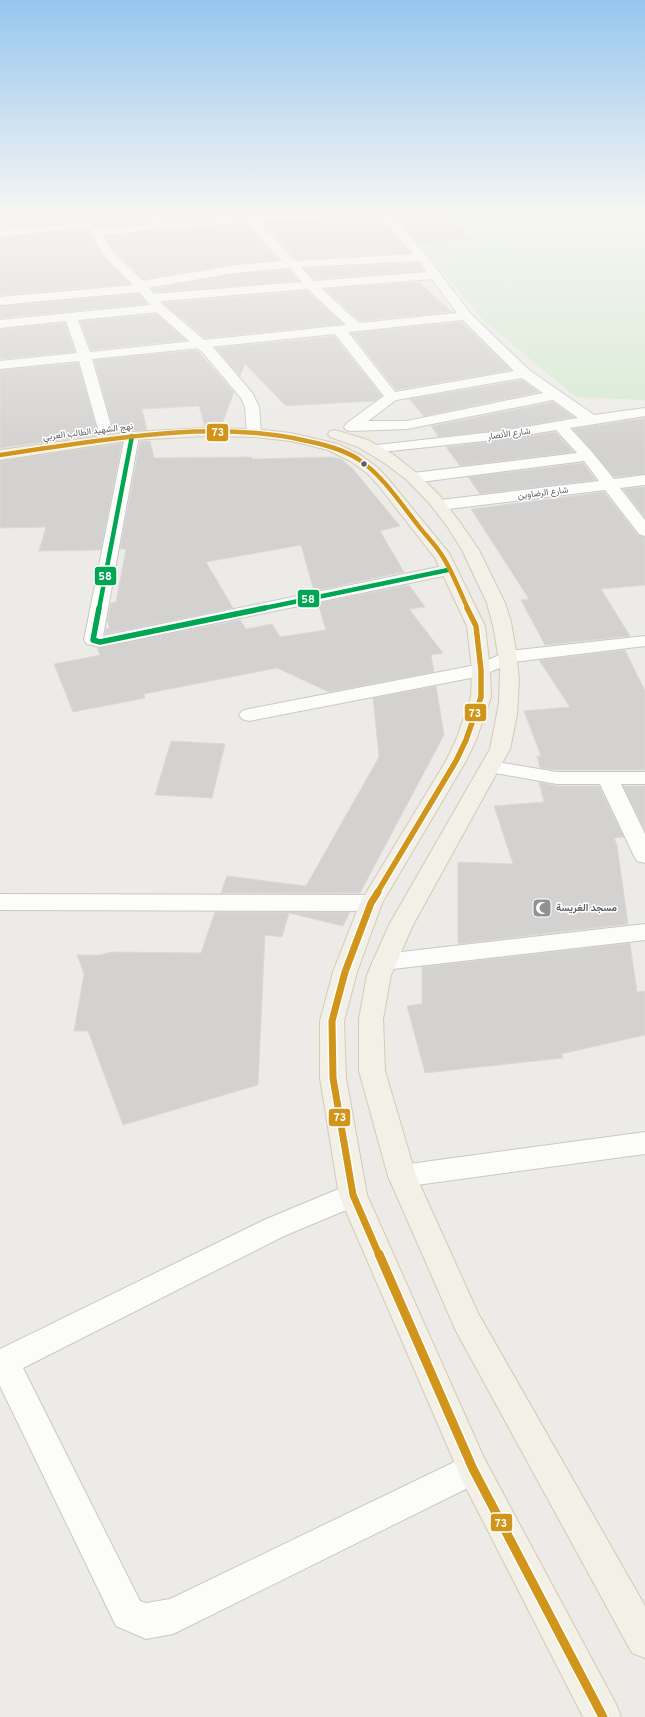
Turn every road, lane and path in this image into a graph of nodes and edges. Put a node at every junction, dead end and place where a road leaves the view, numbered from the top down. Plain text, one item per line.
1 (99, 291) edge
2 (145, 291) edge
3 (258, 291) edge
4 (317, 291) edge
5 (448, 291) edge
6 (0, 301) edge
7 (155, 303) junction
8 (466, 316) junction
9 (71, 317) junction
10 (0, 324) edge
11 (356, 328) junction
12 (339, 330) junction
13 (200, 343) junction
14 (85, 357) junction
15 (0, 365) edge
16 (524, 373) junction
17 (554, 395) junction
18 (392, 398) junction
19 (645, 412) edge
20 (591, 420) junction
21 (352, 426) junction
22 (560, 426) junction
23 (254, 427) junction
24 (105, 429) junction
25 (337, 435) junction
26 (132, 436) junction
27 (0, 444) edge
28 (0, 454) edge
29 (372, 455) junction
30 (588, 456) junction
31 (413, 478) junction
32 (645, 480) edge
33 (611, 484) junction
34 (440, 505) junction
35 (645, 531) edge
36 (448, 570) junction
37 (645, 641) edge
38 (508, 657) junction
39 (480, 670) junction
40 (249, 715) dead end
41 (491, 767) junction
42 (645, 778) edge
43 (608, 779) junction
44 (645, 856) edge
45 (0, 902) edge
46 (371, 903) junction
47 (645, 932) edge
48 (384, 962) junction
49 (645, 1143) edge
50 (402, 1176) junction
51 (353, 1195) junction
52 (2, 1363) edge
53 (473, 1469) junction
54 (645, 1640) edge
55 (603, 1717) edge

1 - 6 street
2 - 7 street
3 - 7 street
4 - 11 street
5 - 8 street
7 - 9 street
7 - 13 street
8 - 11 street
8 - 16 street
9 - 10 street
9 - 14 street
11 - 12 street
12 - 13 street
12 - 18 street
13 - 14 street
13 - 23 street
14 - 15 street
14 - 24 street
16 - 17 street
16 - 18 street
17 - 20 street
17 - 21 street
18 - 21 street
19 - 20 street, شارع الأنصار
20 - 22 street, شارع الأنصار
21 - 25 street
22 - 29 street, شارع الأنصار
22 - 30 street
23 - 24 main road, نهج الشهيد الطالب العربي
23 - 25 main road, نهج الشهيد الطالب العربي
23 - 26 main road, نهج الشهيد الطالب العربي
23 - 29 main road, نهج الشهيد الطالب العربي
24 - 27 main road, نهج الشهيد الطالب العربي
25 - 29 main road, نهج الشهيد الطالب العربي
26 - 28 main road, نهج الشهيد الطالب العربي
26 - 36 street
29 - 31 main road
29 - 36 main road
30 - 31 street
30 - 33 street
31 - 34 main road
32 - 33 street, شارع الرضاوين
33 - 34 street, شارع الرضاوين
33 - 35 street
34 - 38 main road
36 - 39 main road
37 - 38 street
38 - 39 street
38 - 41 main road
39 - 40 street
39 - 46 main road
41 - 43 street
41 - 48 main road
42 - 43 street
43 - 44 street
45 - 46 street
46 - 51 main road
47 - 48 street
48 - 50 main road
49 - 50 street
50 - 54 main road
51 - 52 street
51 - 53 main road
52 - 53 street
53 - 55 main road

